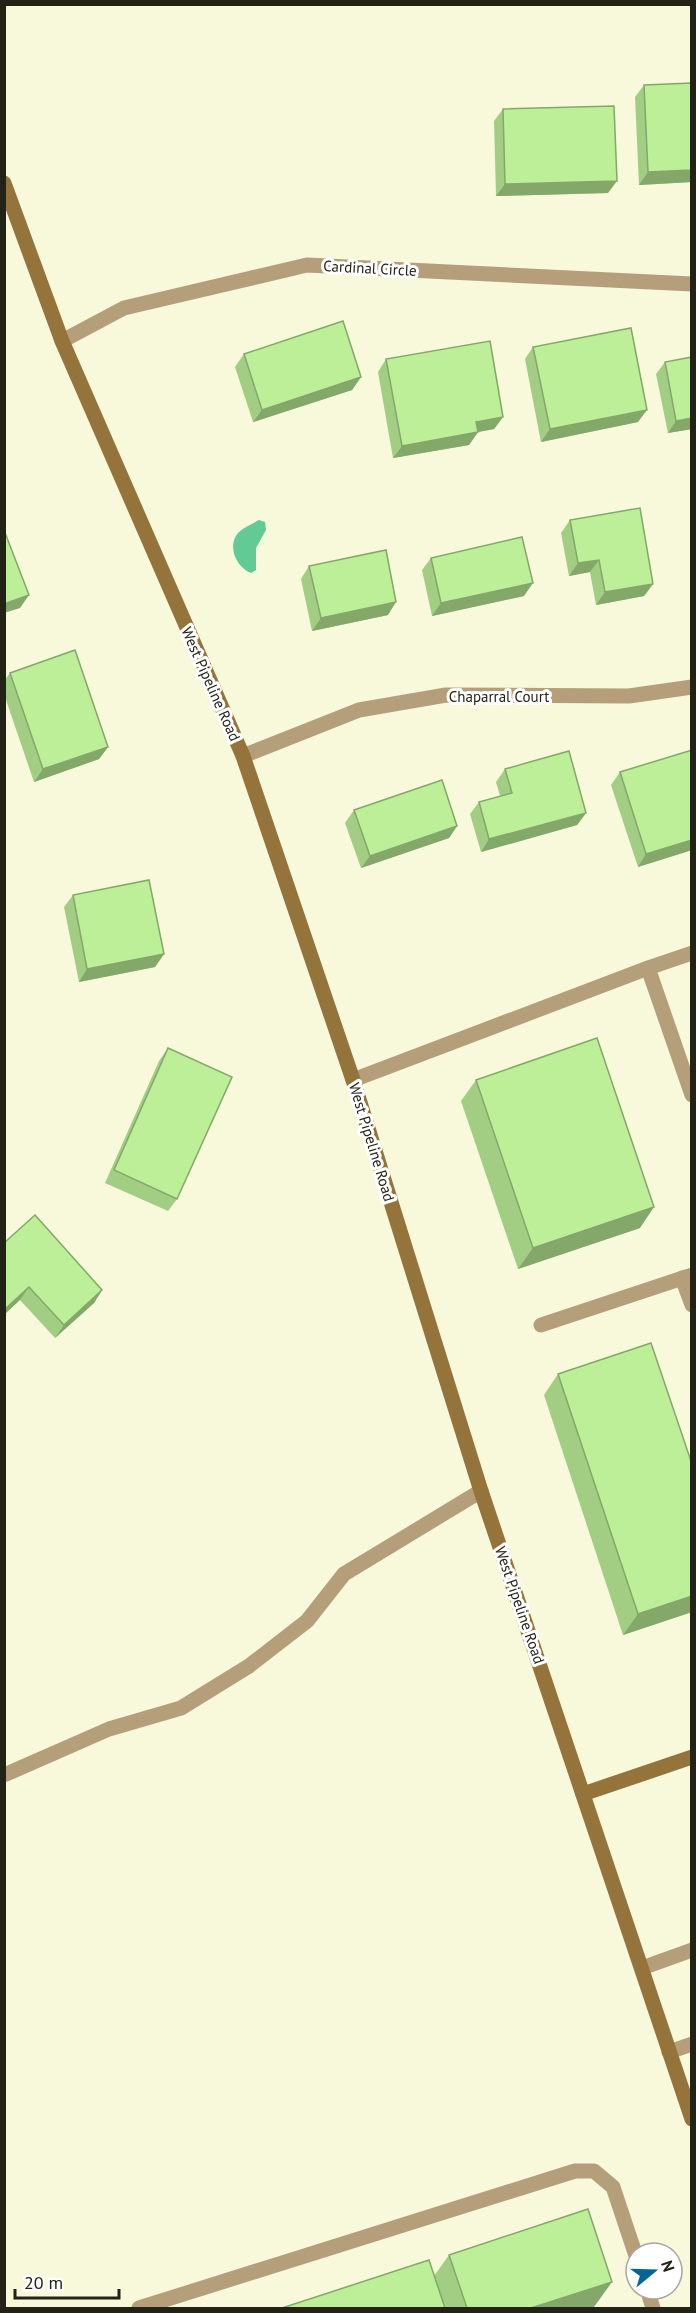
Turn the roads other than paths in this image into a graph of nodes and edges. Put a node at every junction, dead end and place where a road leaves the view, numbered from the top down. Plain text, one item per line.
1 (4, 183) edge
2 (692, 284) edge
3 (62, 341) junction
4 (692, 687) edge
5 (243, 756) junction
6 (692, 952) edge
7 (648, 968) junction
8 (353, 1080) junction
9 (692, 1095) edge
10 (687, 1276) edge
11 (692, 1305) edge
12 (541, 1325) dead end
13 (481, 1491) junction
14 (692, 1757) edge
15 (4, 1774) edge
16 (583, 1794) junction
17 (692, 1950) edge
18 (642, 1968) junction
19 (692, 2044) edge
20 (669, 2052) junction
21 (692, 2119) edge
22 (631, 2241) edge
23 (140, 2308) edge

1 - 3 main road, West Pipeline Road
2 - 3 street, Cardinal Circle
3 - 5 main road, West Pipeline Road
4 - 5 street, Chaparral Court
5 - 8 main road, West Pipeline Road
6 - 7 street
7 - 8 street
7 - 9 street
8 - 13 main road, West Pipeline Road
10 - 11 street
10 - 12 street
13 - 15 street
13 - 16 main road, West Pipeline Road
14 - 16 main road
16 - 18 main road, West Pipeline Road
17 - 18 street
18 - 20 main road, West Pipeline Road
19 - 20 street
20 - 21 main road, West Pipeline Road
22 - 23 street

